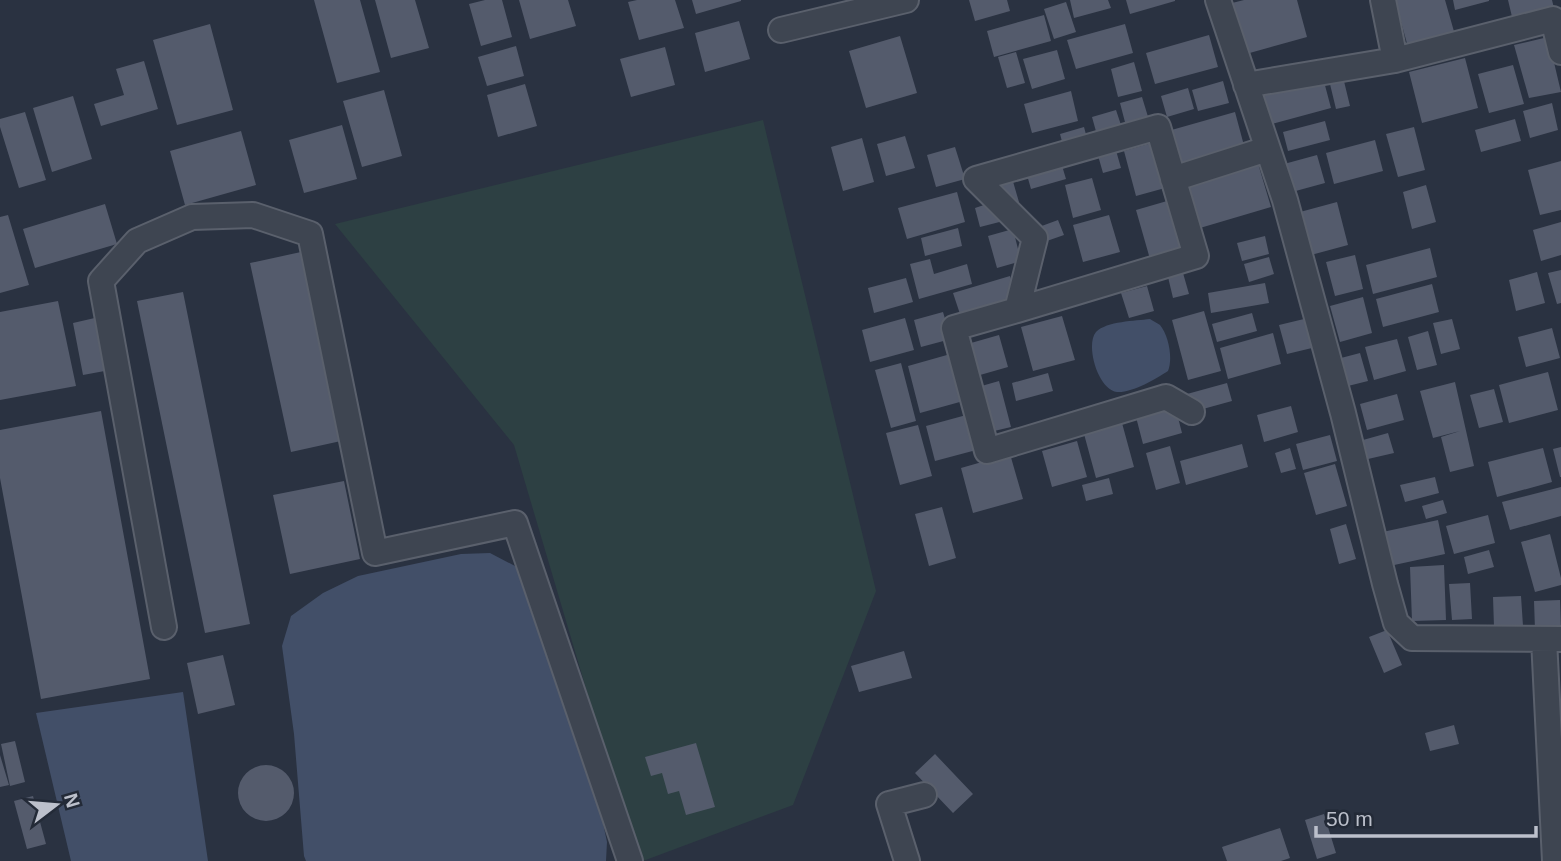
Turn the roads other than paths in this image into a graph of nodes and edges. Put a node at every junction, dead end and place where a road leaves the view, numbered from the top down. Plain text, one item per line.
1 (906, 0) edge
2 (1218, 0) edge
3 (1382, 0) edge
4 (782, 30) dead end
5 (1561, 52) edge
6 (1395, 60) junction
7 (1246, 85) junction
8 (1267, 149) junction
9 (1173, 179) junction
10 (1017, 310) junction
11 (1192, 412) dead end
12 (164, 627) dead end
13 (1553, 639) edge
14 (924, 795) dead end
15 (630, 861) edge
16 (907, 861) edge
17 (1555, 861) edge

1 - 4 street
2 - 7 street
3 - 6 street
5 - 6 street
6 - 7 street
7 - 8 street
8 - 9 street
8 - 13 street
9 - 10 street
9 - 10 street
10 - 11 street
12 - 15 street
13 - 17 street
14 - 16 street

